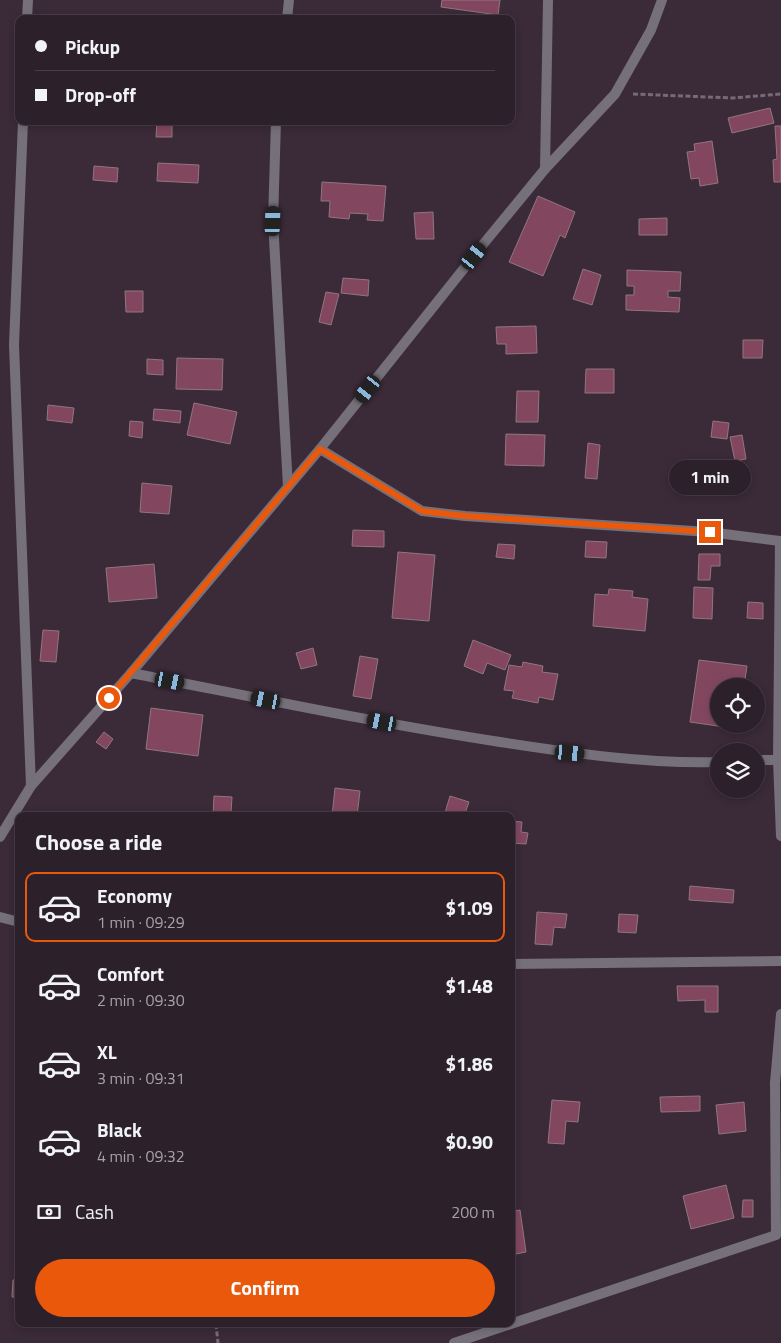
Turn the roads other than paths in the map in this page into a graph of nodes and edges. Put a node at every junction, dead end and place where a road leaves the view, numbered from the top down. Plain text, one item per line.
1 (28, 0) edge
2 (289, 0) edge
3 (548, 0) edge
4 (662, 0) edge
5 (27, 15) edge
6 (287, 15) edge
7 (23, 125) edge
8 (276, 125) edge
9 (545, 169) junction
10 (320, 449) junction
11 (288, 486) junction
12 (780, 541) edge
13 (131, 673) junction
14 (765, 760) edge
15 (780, 760) edge
16 (710, 762) edge
17 (31, 786) junction
18 (15, 812) edge
19 (15, 812) edge
20 (781, 836) edge
21 (0, 837) edge
22 (0, 917) edge
23 (15, 921) edge
24 (781, 961) edge
25 (515, 964) edge
26 (781, 1014) edge
27 (515, 1323) edge
28 (502, 1327) edge
29 (454, 1343) edge

1 - 5 street
2 - 6 street
3 - 9 street
4 - 9 street
7 - 17 street
8 - 11 street
9 - 10 street
10 - 11 street
10 - 12 street
11 - 13 street
12 - 15 street
13 - 16 street
13 - 17 street
14 - 15 street
15 - 20 street
17 - 19 street
18 - 21 street
22 - 23 street
24 - 25 street
26 - 27 street
28 - 29 street

